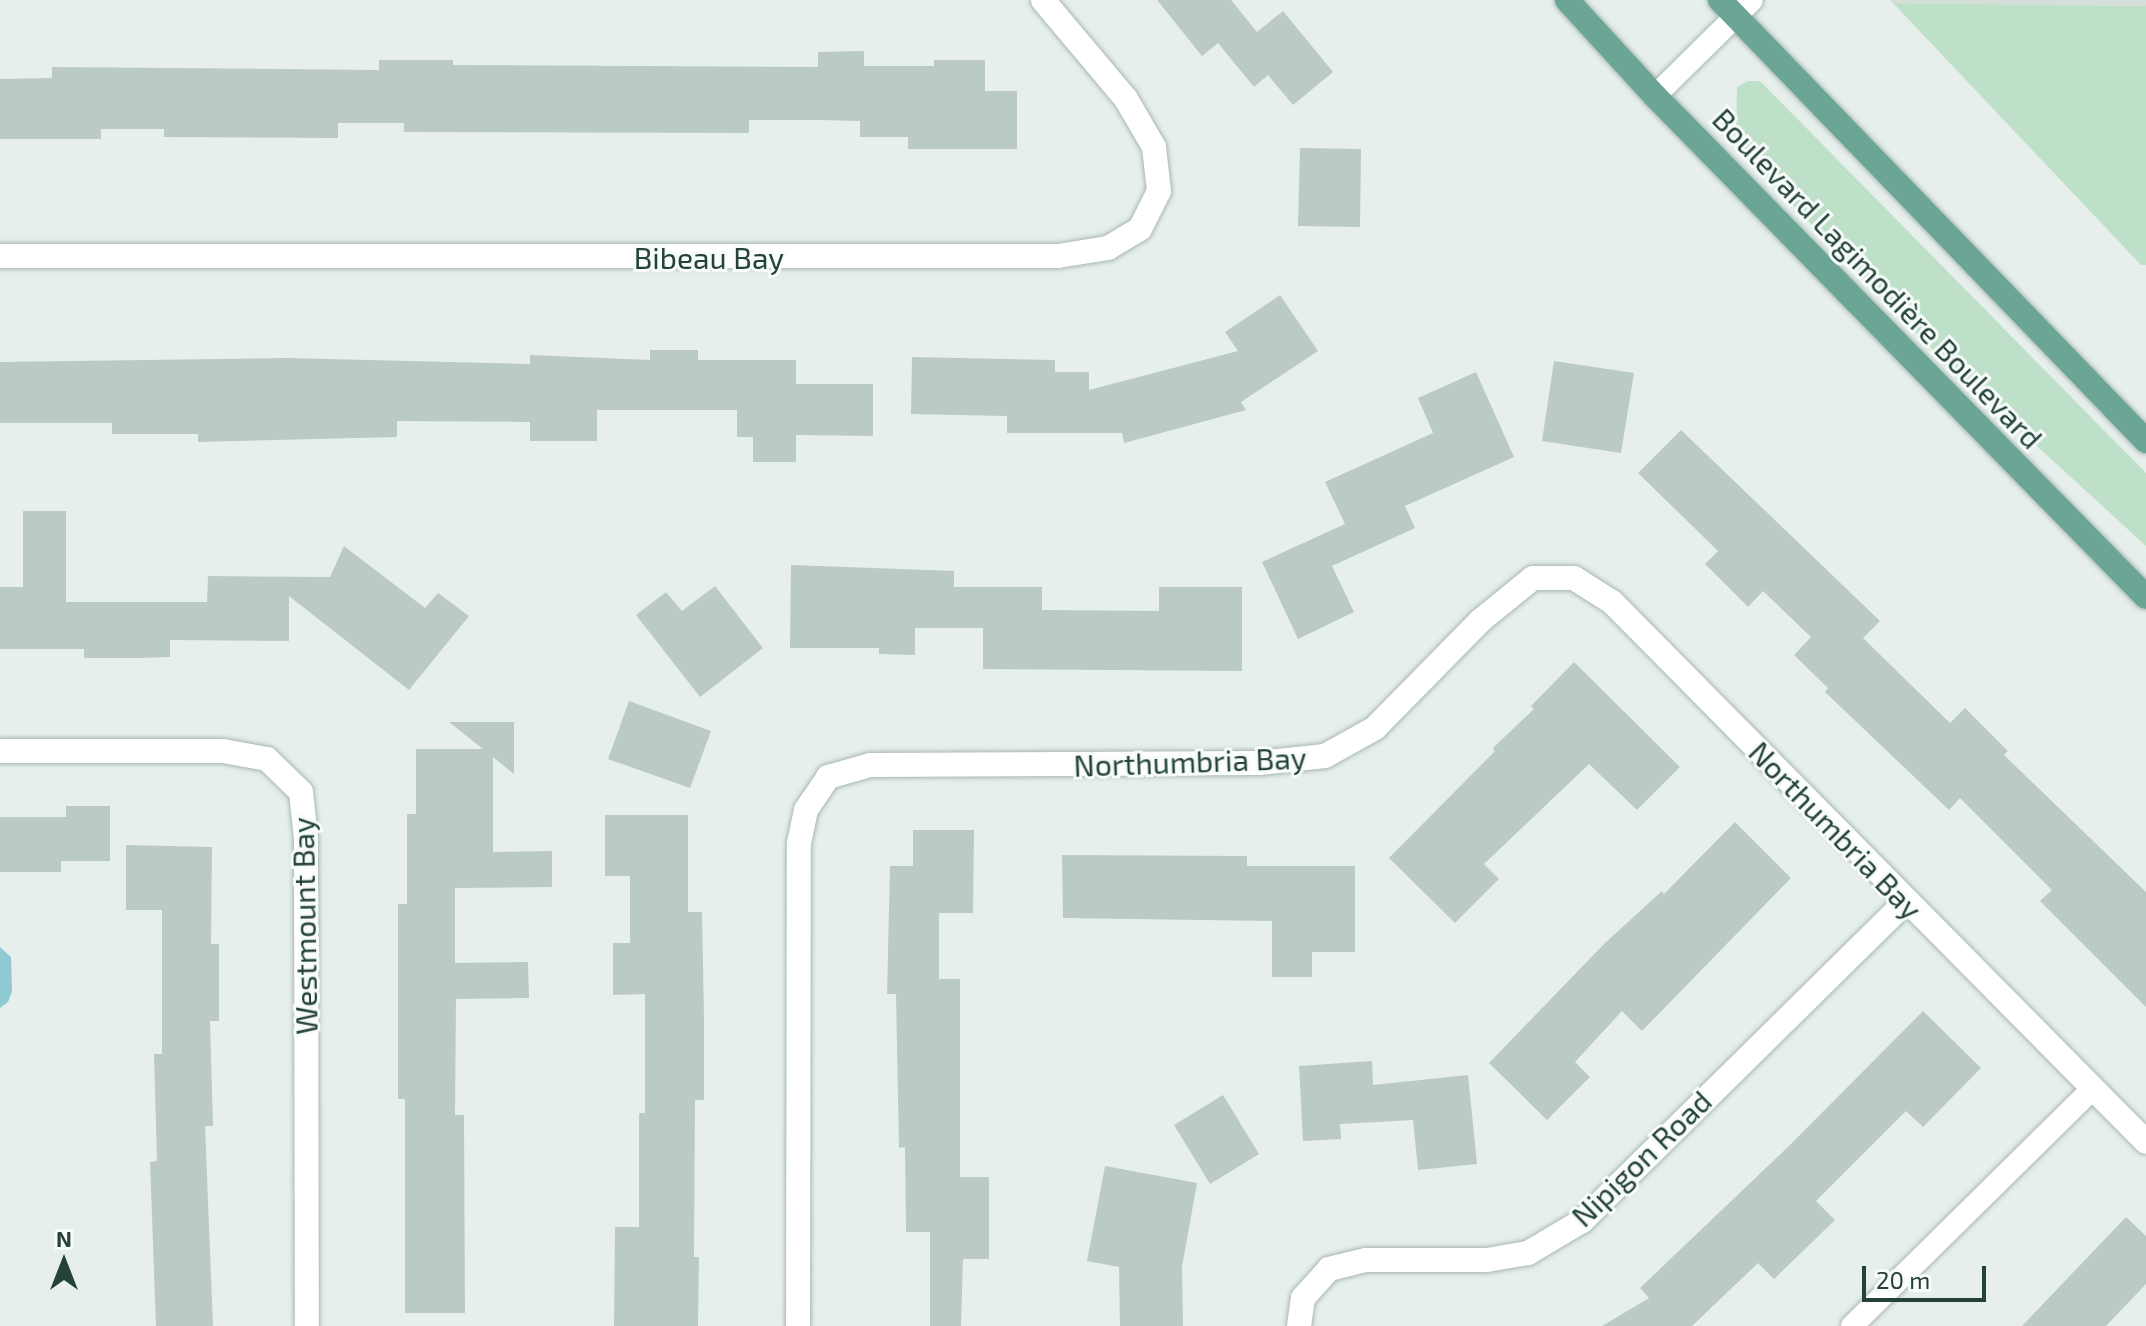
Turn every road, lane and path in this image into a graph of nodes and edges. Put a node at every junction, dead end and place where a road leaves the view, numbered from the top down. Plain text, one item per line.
1 (1043, 0) edge
2 (1567, 0) edge
3 (1735, 5) edge
4 (1655, 96) junction
5 (0, 256) edge
6 (2146, 441) edge
7 (2146, 597) edge
8 (0, 751) edge
9 (1906, 902) junction
10 (2092, 1089) junction
11 (2146, 1142) edge
12 (307, 1326) edge
13 (798, 1326) edge
14 (1299, 1326) edge
15 (1852, 1326) edge

1 - 5 street, Bibeau Bay
2 - 4 main road, Boulevard Lagimodière Boulevard
3 - 4 lane
3 - 6 main road
4 - 7 main road, Boulevard Lagimodière Boulevard
8 - 12 street, Westmount Bay
9 - 10 street, Northumbria Bay
9 - 13 street, Northumbria Bay
9 - 14 street, Nipigon Road
10 - 11 street, Northumbria Bay
10 - 15 lane

